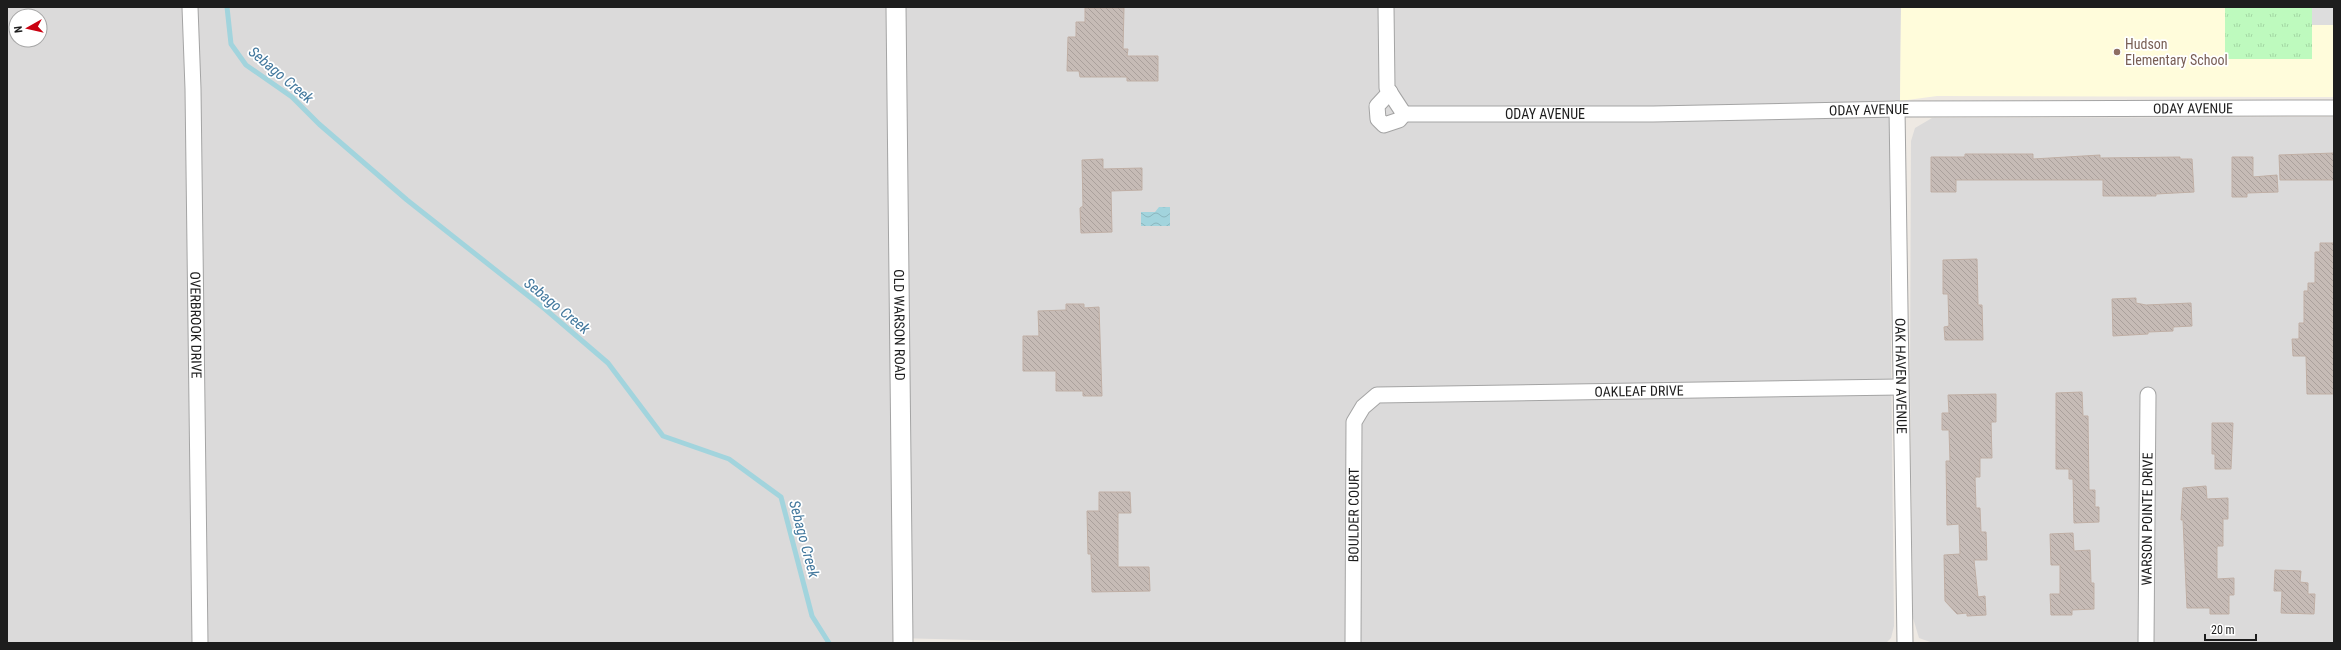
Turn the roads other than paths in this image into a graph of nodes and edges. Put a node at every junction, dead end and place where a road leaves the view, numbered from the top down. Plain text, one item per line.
1 (190, 7) edge
2 (896, 7) edge
3 (1386, 7) edge
4 (1390, 92) junction
5 (2334, 108) edge
6 (1897, 109) junction
7 (1404, 114) junction
8 (1900, 387) junction
9 (1377, 395) joint
10 (2148, 395) dead end
11 (200, 643) edge
12 (903, 643) edge
13 (1353, 643) edge
14 (1905, 643) edge
15 (2146, 643) edge

1 - 11 street, OVERBROOK DRIVE
2 - 12 street, OLD WARSON ROAD
3 - 4 street
4 - 7 street
4 - 7 street
5 - 6 street, ODAY AVENUE
6 - 7 street, ODAY AVENUE
6 - 8 street, OAK HAVEN AVENUE
8 - 9 street, OAKLEAF DRIVE
8 - 14 street, OAK HAVEN AVENUE
9 - 13 street, BOULDER COURT
10 - 15 street, WARSON POINTE DRIVE

